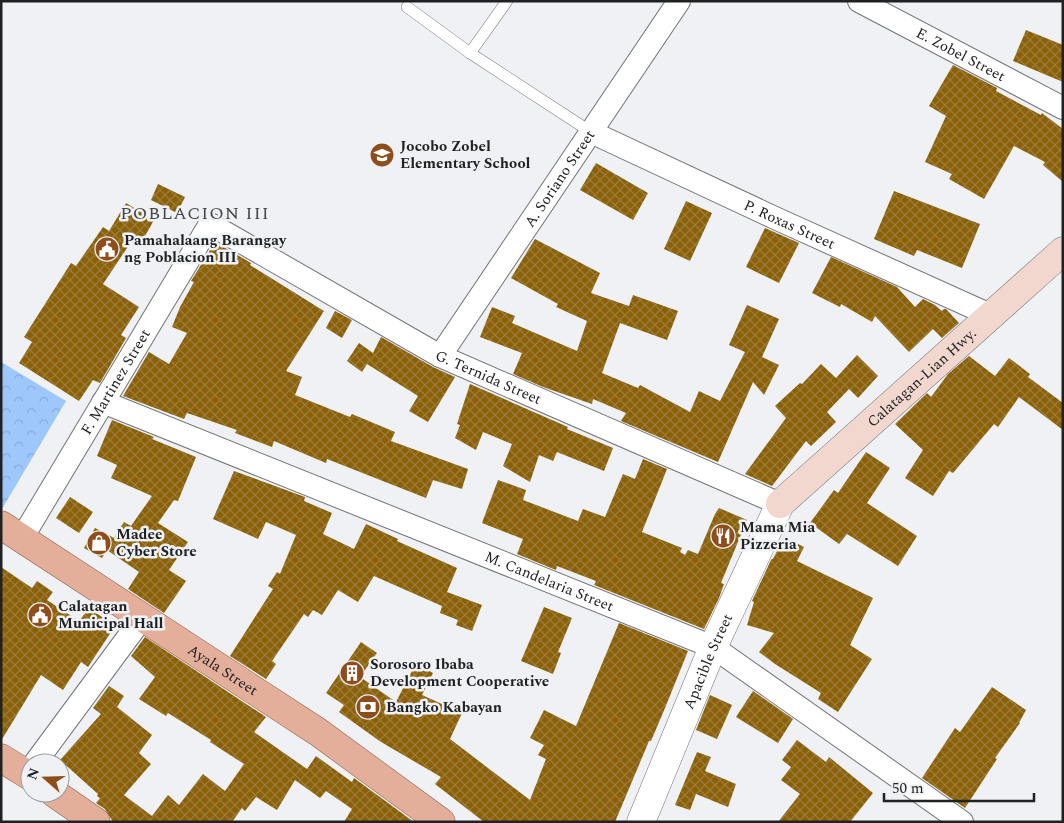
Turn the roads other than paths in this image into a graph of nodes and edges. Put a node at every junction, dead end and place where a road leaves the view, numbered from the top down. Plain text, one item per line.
1 (507, 1) edge
2 (679, 1) edge
3 (859, 1) edge
4 (408, 8) dead end
5 (470, 53) junction
6 (1063, 108) edge
7 (591, 132) junction
8 (210, 224) joint
9 (1063, 251) edge
10 (990, 315) junction
11 (440, 356) junction
12 (102, 402) junction
13 (780, 504) junction
14 (11, 531) edge
15 (143, 617) junction
16 (713, 647) junction
17 (44, 753) edge
18 (1, 758) edge
19 (20, 766) edge
20 (68, 803) edge
21 (96, 822) edge
22 (441, 822) edge
23 (640, 822) edge
24 (962, 822) edge

1 - 5 lane
2 - 7 street, A. Soriano Street
3 - 6 street, E. Zobel Street
4 - 5 lane
5 - 7 lane
7 - 10 street, P. Roxas Street
7 - 11 street, A. Soriano Street
8 - 11 street, G. Ternida Street
8 - 12 street, F. Martinez Street
9 - 10 main road, Calatagan-Lian Hwy.
10 - 13 main road, Calatagan-Lian Hwy.
11 - 13 street, G. Ternida Street
12 - 14 street, F. Martinez Street
12 - 16 street, M. Candelaria Street
13 - 16 street, Apacible Street
14 - 15 main road, Ayala Street
15 - 17 street
15 - 22 main road, Ayala Street
16 - 23 street, Apacible Street
16 - 24 street, M. Candelaria Street
18 - 19 main road
20 - 21 main road

